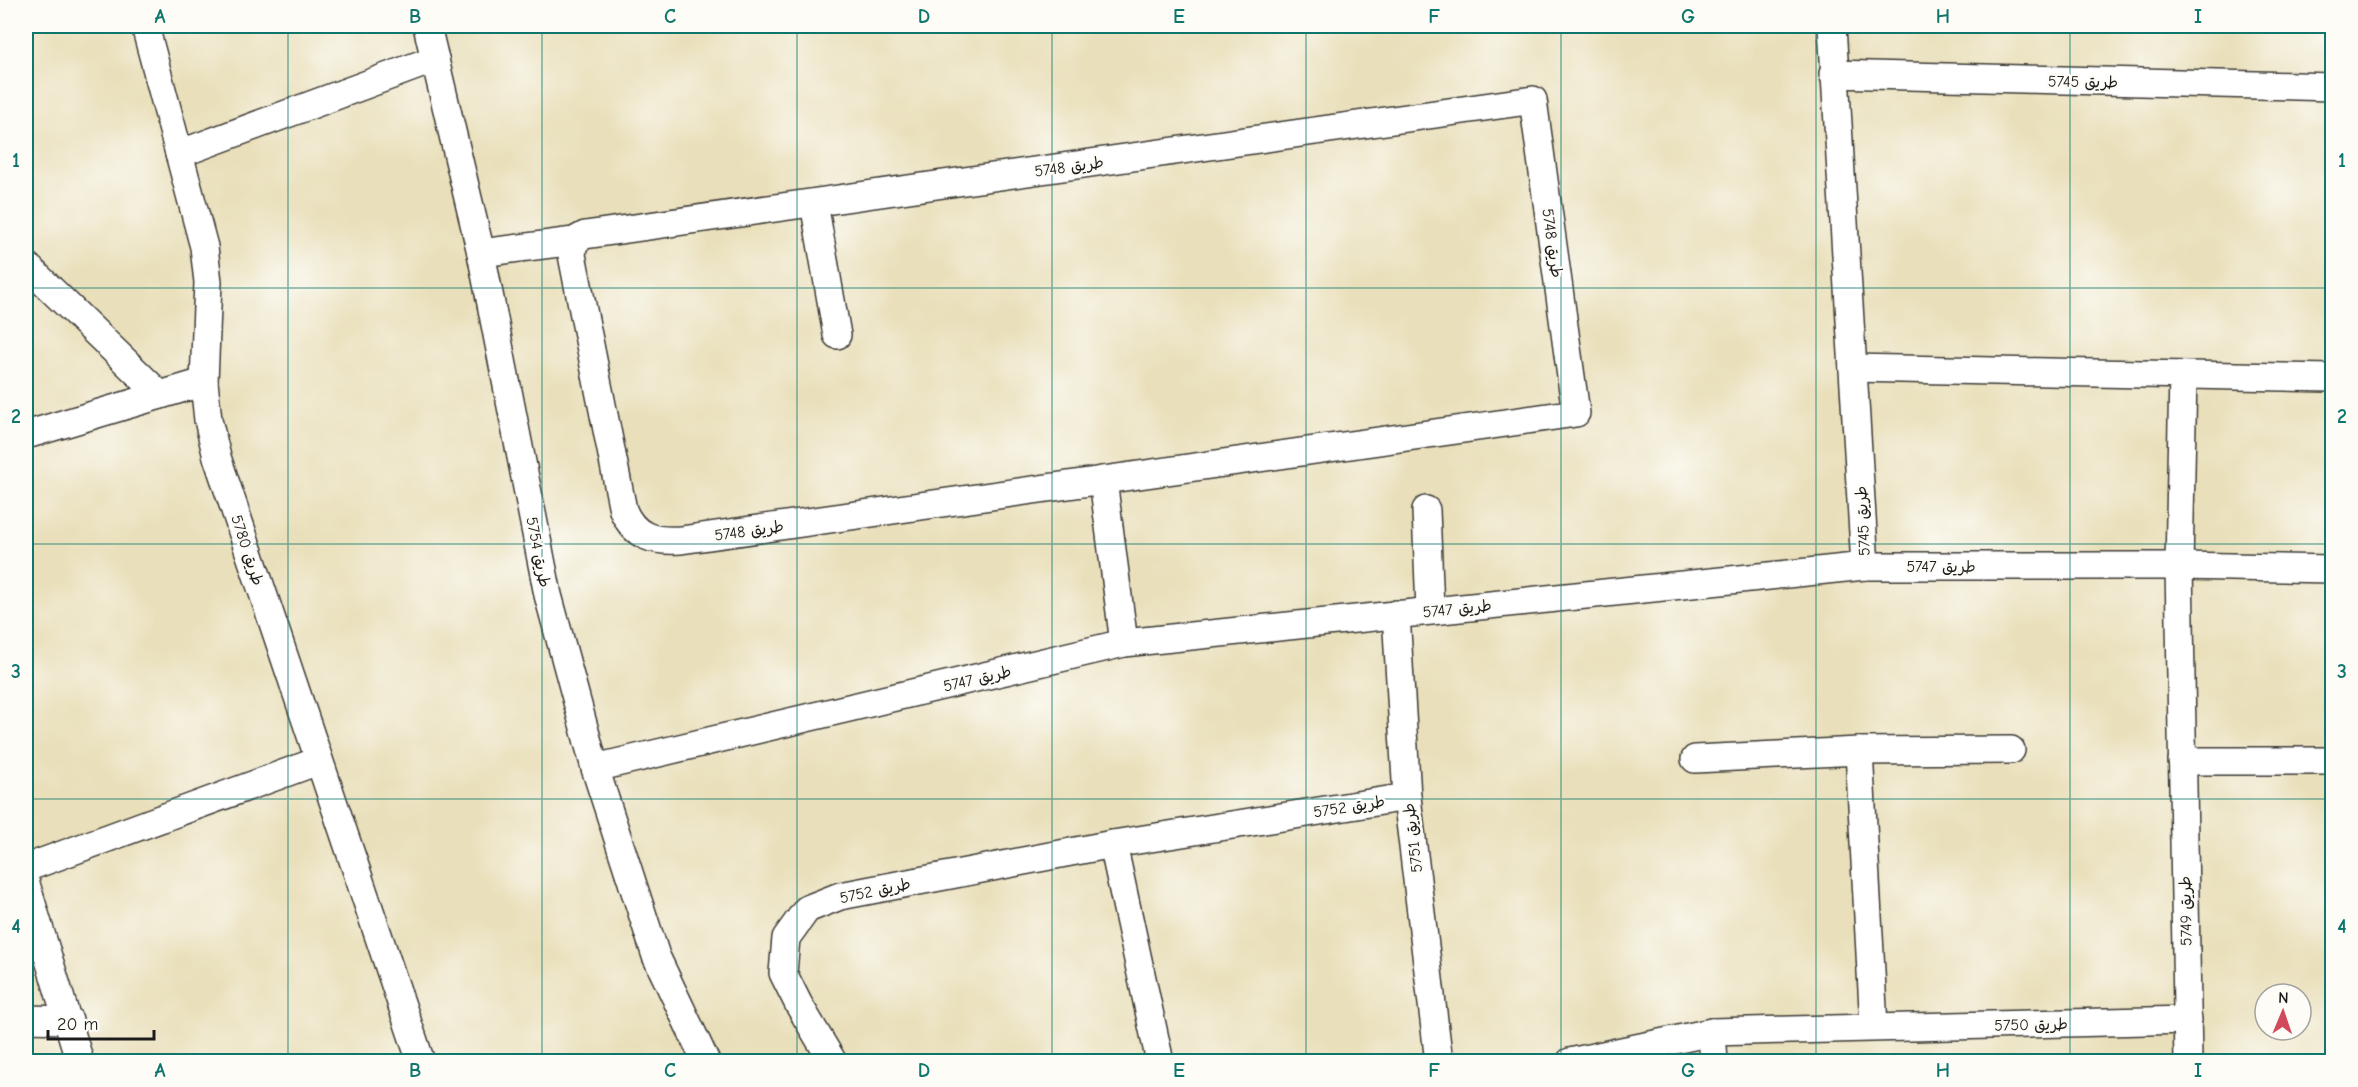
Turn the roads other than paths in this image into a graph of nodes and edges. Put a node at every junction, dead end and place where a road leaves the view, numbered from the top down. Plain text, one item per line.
1 (145, 26) edge
2 (427, 26) edge
3 (1832, 26) edge
4 (435, 59) junction
5 (1833, 74) junction
6 (2332, 87) edge
7 (179, 154) junction
8 (814, 203) junction
9 (574, 241) junction
10 (481, 253) junction
11 (26, 265) edge
12 (837, 334) dead end
13 (1853, 368) junction
14 (2183, 375) junction
15 (2332, 378) edge
16 (204, 382) junction
17 (160, 395) junction
18 (26, 435) edge
19 (1103, 480) junction
20 (1426, 510) dead end
21 (1865, 566) junction
22 (2179, 566) junction
23 (2332, 569) edge
24 (1431, 610) junction
25 (1396, 614) junction
26 (1124, 643) junction
27 (2011, 750) dead end
28 (1858, 752) junction
29 (1695, 759) dead end
30 (318, 760) junction
31 (2182, 761) junction
32 (2332, 761) edge
33 (595, 768) junction
34 (1407, 797) junction
35 (1113, 844) junction
36 (26, 868) edge
37 (26, 884) edge
38 (26, 1019) edge
39 (69, 1020) junction
40 (2188, 1020) junction
41 (1874, 1027) junction
42 (1712, 1032) junction
43 (80, 1062) edge
44 (421, 1062) edge
45 (706, 1062) edge
46 (833, 1062) edge
47 (1160, 1062) edge
48 (1439, 1062) edge
49 (1570, 1062) edge
50 (1714, 1062) edge
51 (2188, 1062) edge

1 - 7 street, طريق 5780
2 - 4 street, طريق 5754
3 - 5 street, طريق 5745
4 - 7 street
4 - 10 street, طريق 5754
5 - 6 street, طريق 5745
5 - 13 street, طريق 5745
7 - 16 street, طريق 5780
8 - 9 street, طريق 5748
8 - 12 street
8 - 19 street, طريق 5748
9 - 10 street, طريق 5748
9 - 19 street, طريق 5748
10 - 33 street, طريق 5754
11 - 17 street
13 - 14 street
13 - 21 street, طريق 5745
14 - 15 street
14 - 22 street, طريق 5749
16 - 17 street
16 - 30 street, طريق 5780
17 - 18 street
19 - 26 street
20 - 24 street
21 - 22 street, طريق 5747
21 - 24 street, طريق 5747
22 - 23 street, طريق 5747
22 - 31 street, طريق 5749
24 - 25 street, طريق 5747
25 - 26 street, طريق 5747
25 - 34 street, طريق 5751
26 - 33 street, طريق 5747
27 - 28 street
28 - 29 street
28 - 41 street
30 - 36 street
30 - 44 street, طريق 5780
31 - 32 street
31 - 40 street, طريق 5749
33 - 45 street, طريق 5754
34 - 35 street, طريق 5752
34 - 48 street, طريق 5751
35 - 46 street, طريق 5752
35 - 47 street
37 - 39 street
38 - 39 street
39 - 43 street
40 - 41 street, طريق 5750
40 - 51 street, طريق 5749
41 - 42 street, طريق 5750
42 - 49 street, طريق 5750
42 - 50 street

